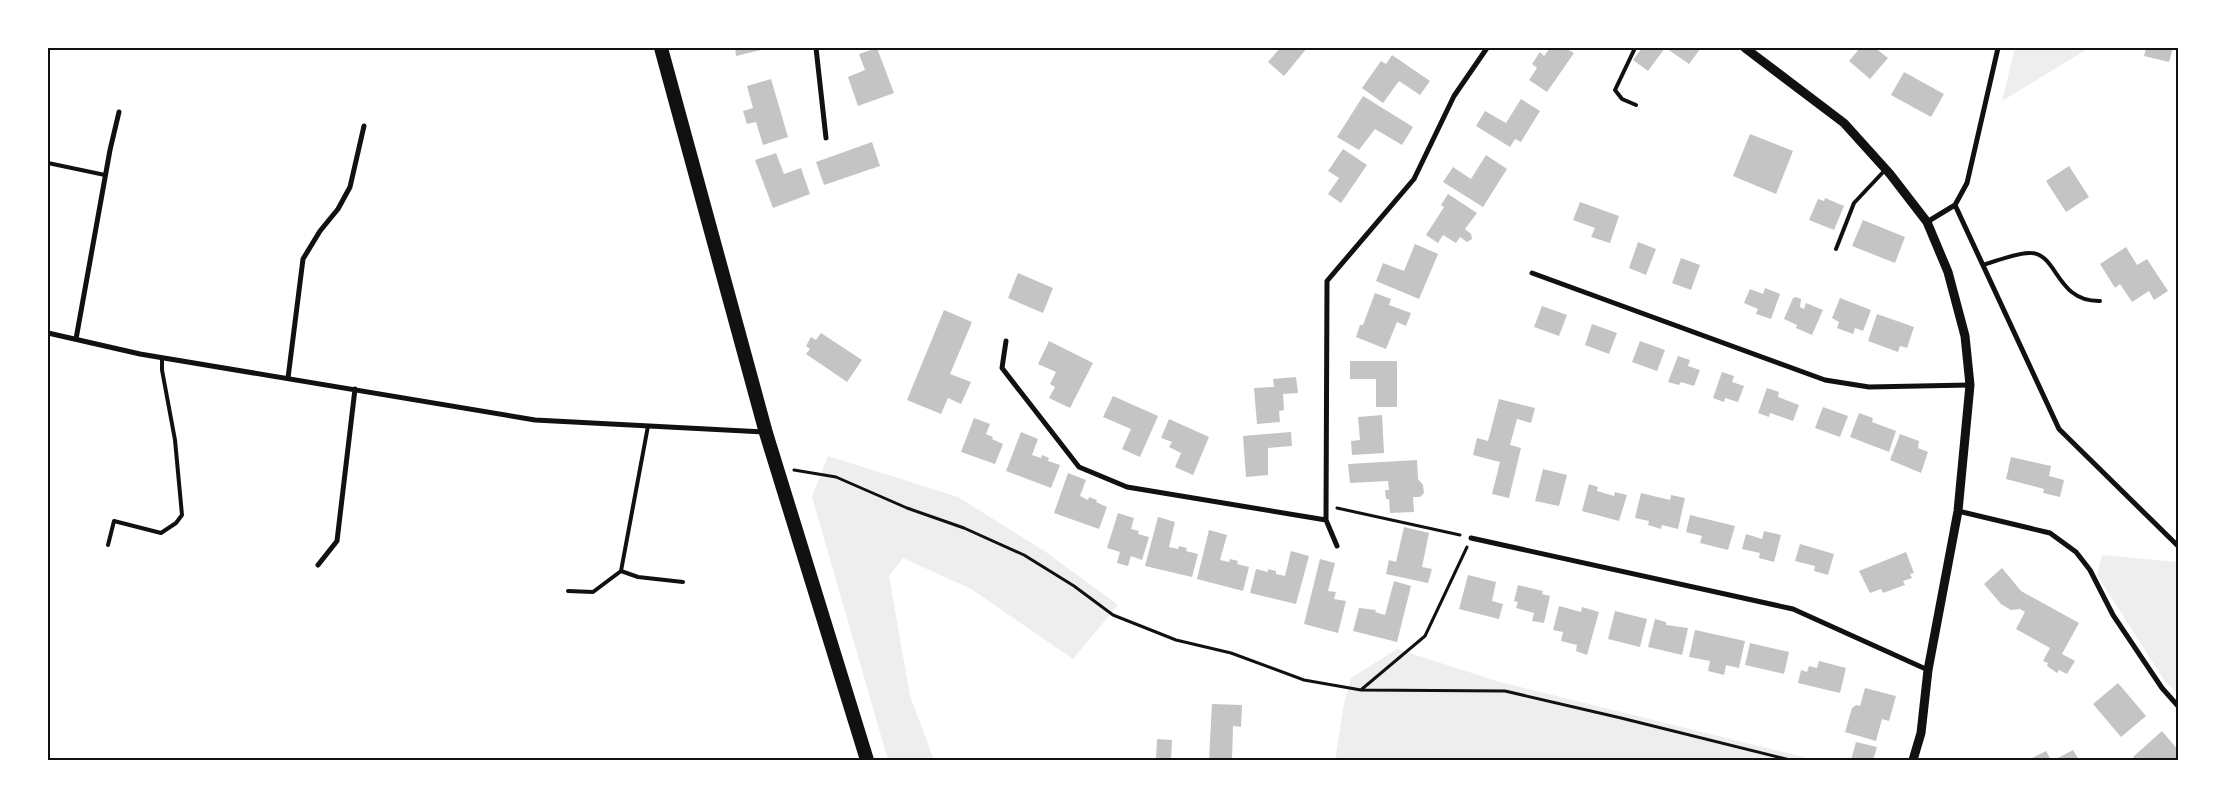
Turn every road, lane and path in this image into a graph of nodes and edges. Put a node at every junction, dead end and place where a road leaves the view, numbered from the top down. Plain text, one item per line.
1 (661, 48) edge
2 (816, 48) edge
3 (1487, 48) edge
4 (1635, 48) edge
5 (1745, 48) edge
6 (1998, 48) edge
7 (1636, 105) dead end
8 (118, 112) dead end
9 (364, 126) dead end
10 (826, 138) dead end
11 (48, 163) edge
12 (1886, 169) junction
13 (105, 175) junction
14 (1955, 205) junction
15 (1927, 222) junction
16 (1836, 249) dead end
17 (1982, 265) junction
18 (1532, 273) dead end
19 (2100, 301) dead end
20 (48, 333) edge
21 (76, 339) junction
22 (1006, 340) dead end
23 (162, 358) junction
24 (288, 378) junction
25 (1970, 385) junction
26 (355, 390) junction
27 (648, 426) junction
28 (766, 432) junction
29 (776, 467) junction
30 (1326, 505) junction
31 (1958, 511) junction
32 (1326, 520) junction
33 (1471, 538) junction
34 (108, 545) dead end
35 (1337, 546) dead end
36 (2178, 546) edge
37 (318, 565) dead end
38 (621, 571) junction
39 (683, 582) dead end
40 (568, 591) dead end
41 (1928, 670) junction
42 (1361, 690) junction
43 (2178, 706) edge
44 (867, 760) edge
45 (1790, 760) edge
46 (1913, 760) edge

1 - 28 highway
2 - 10 street
3 - 30 street
4 - 7 lane
5 - 12 street
6 - 14 street
8 - 13 street
9 - 24 street
11 - 13 lane
12 - 15 street
12 - 16 lane
13 - 21 street
14 - 15 street
14 - 17 street
15 - 25 street
17 - 19 lane
17 - 36 street
18 - 25 street
20 - 21 street
21 - 23 street
22 - 32 street
23 - 24 street
23 - 34 lane
24 - 26 street
25 - 31 street
26 - 27 street
26 - 37 street
27 - 28 street
27 - 38 lane
28 - 29 highway
29 - 42 path
29 - 44 highway
30 - 32 street
30 - 33 path
31 - 41 street
31 - 43 street
32 - 35 street
33 - 41 street
33 - 42 path
38 - 39 lane
38 - 40 lane
41 - 46 street
42 - 45 path

